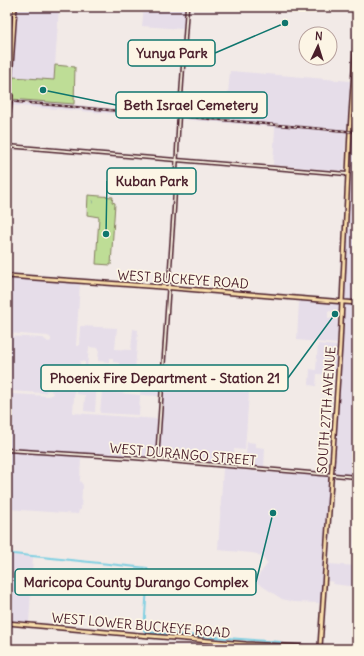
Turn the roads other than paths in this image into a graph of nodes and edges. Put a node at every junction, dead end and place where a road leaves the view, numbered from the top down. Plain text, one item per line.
1 (15, 7) edge
2 (187, 7) edge
3 (357, 24) edge
4 (357, 30) edge
5 (356, 52) edge
6 (7, 110) edge
7 (7, 124) edge
8 (7, 146) edge
9 (176, 159) junction
10 (348, 174) junction
11 (7, 276) edge
12 (168, 287) junction
13 (342, 301) junction
14 (357, 302) edge
15 (7, 450) edge
16 (157, 460) junction
17 (332, 475) junction
18 (357, 477) edge
19 (7, 623) edge
20 (320, 647) junction
21 (345, 649) edge

1 - 6 main road
2 - 9 street
3 - 4 main road, SOUTH 27TH AVENUE
4 - 5 main road, SOUTH 27TH AVENUE
5 - 10 main road, SOUTH 27TH AVENUE
6 - 7 main road
8 - 9 street
9 - 10 street
9 - 12 street
10 - 13 main road, SOUTH 27TH AVENUE
11 - 12 main road, WEST BUCKEYE ROAD
12 - 13 main road, WEST BUCKEYE ROAD
12 - 16 street
13 - 14 main road, WEST BUCKEYE ROAD
13 - 17 main road, SOUTH 27TH AVENUE
15 - 16 street, WEST DURANGO STREET
16 - 17 street, WEST DURANGO STREET
17 - 18 street, WEST DURANGO STREET
17 - 20 main road, SOUTH 27TH AVENUE
19 - 20 main road, WEST LOWER BUCKEYE ROAD
20 - 21 main road, WEST LOWER BUCKEYE ROAD

